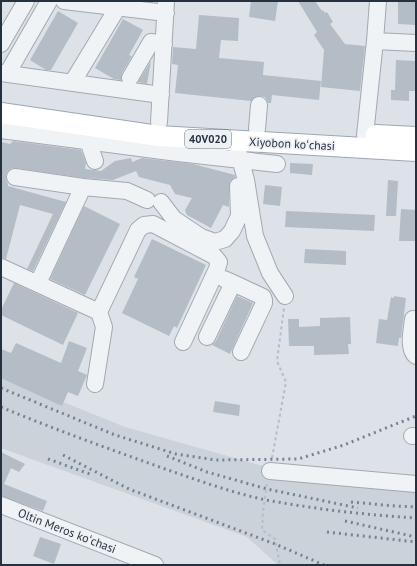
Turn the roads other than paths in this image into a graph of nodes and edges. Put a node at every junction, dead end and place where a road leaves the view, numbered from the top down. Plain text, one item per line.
1 (26, 1) edge
2 (49, 1) edge
3 (64, 1) edge
4 (378, 1) edge
5 (118, 7) junction
6 (166, 7) edge
7 (375, 42) junction
8 (416, 43) edge
9 (1, 44) edge
10 (164, 44) junction
11 (4, 73) edge
12 (130, 78) dead end
13 (72, 82) junction
14 (161, 95) junction
15 (1, 100) edge
16 (260, 105) dead end
17 (1, 113) edge
18 (159, 122) junction
19 (21, 125) junction
20 (257, 129) junction
21 (1, 130) edge
22 (89, 134) junction
23 (416, 137) edge
24 (365, 142) junction
25 (416, 151) edge
26 (236, 153) junction
27 (95, 160) dead end
28 (277, 164) dead end
29 (15, 177) dead end
30 (83, 187) junction
31 (1, 266) edge
32 (215, 274) junction
33 (38, 283) junction
34 (233, 283) junction
35 (285, 296) road end
36 (99, 312) junction
37 (413, 319) dead end
38 (207, 337) dead end
39 (183, 342) dead end
40 (241, 352) dead end
41 (416, 356) edge
42 (95, 384) dead end
43 (270, 471) road end
44 (416, 484) edge
45 (1, 505) edge
46 (155, 565) edge

1 - 9 street
2 - 11 street
3 - 5 street
4 - 7 street
5 - 6 street
5 - 13 street
6 - 10 street
7 - 8 street
7 - 24 street
10 - 12 street
10 - 14 street
11 - 13 street
13 - 14 street
14 - 18 street
15 - 18 main road, Xiyobon koʻchasi / 40V020
16 - 20 street
17 - 19 main road, Xiyobon koʻchasi / 40V020
18 - 20 main road, Xiyobon koʻchasi / 40V020
19 - 21 street
19 - 22 main road, Xiyobon koʻchasi / 40V020
20 - 24 main road, Xiyobon koʻchasi / 40V020
22 - 26 main road, Xiyobon koʻchasi / 40V020
22 - 27 street
23 - 24 main road, Xiyobon koʻchasi / 40V020
24 - 25 main road, Xiyobon koʻchasi / 40V020
24 - 26 main road, Xiyobon koʻchasi / 40V020
26 - 28 street
26 - 30 street
26 - 35 street
29 - 30 street
30 - 33 street
31 - 33 street
32 - 34 street
32 - 36 street
32 - 39 street
33 - 36 street
34 - 38 street
34 - 40 street
36 - 42 street
37 - 41 street
43 - 44 street
45 - 46 street, Oltin Meros koʻchasi

